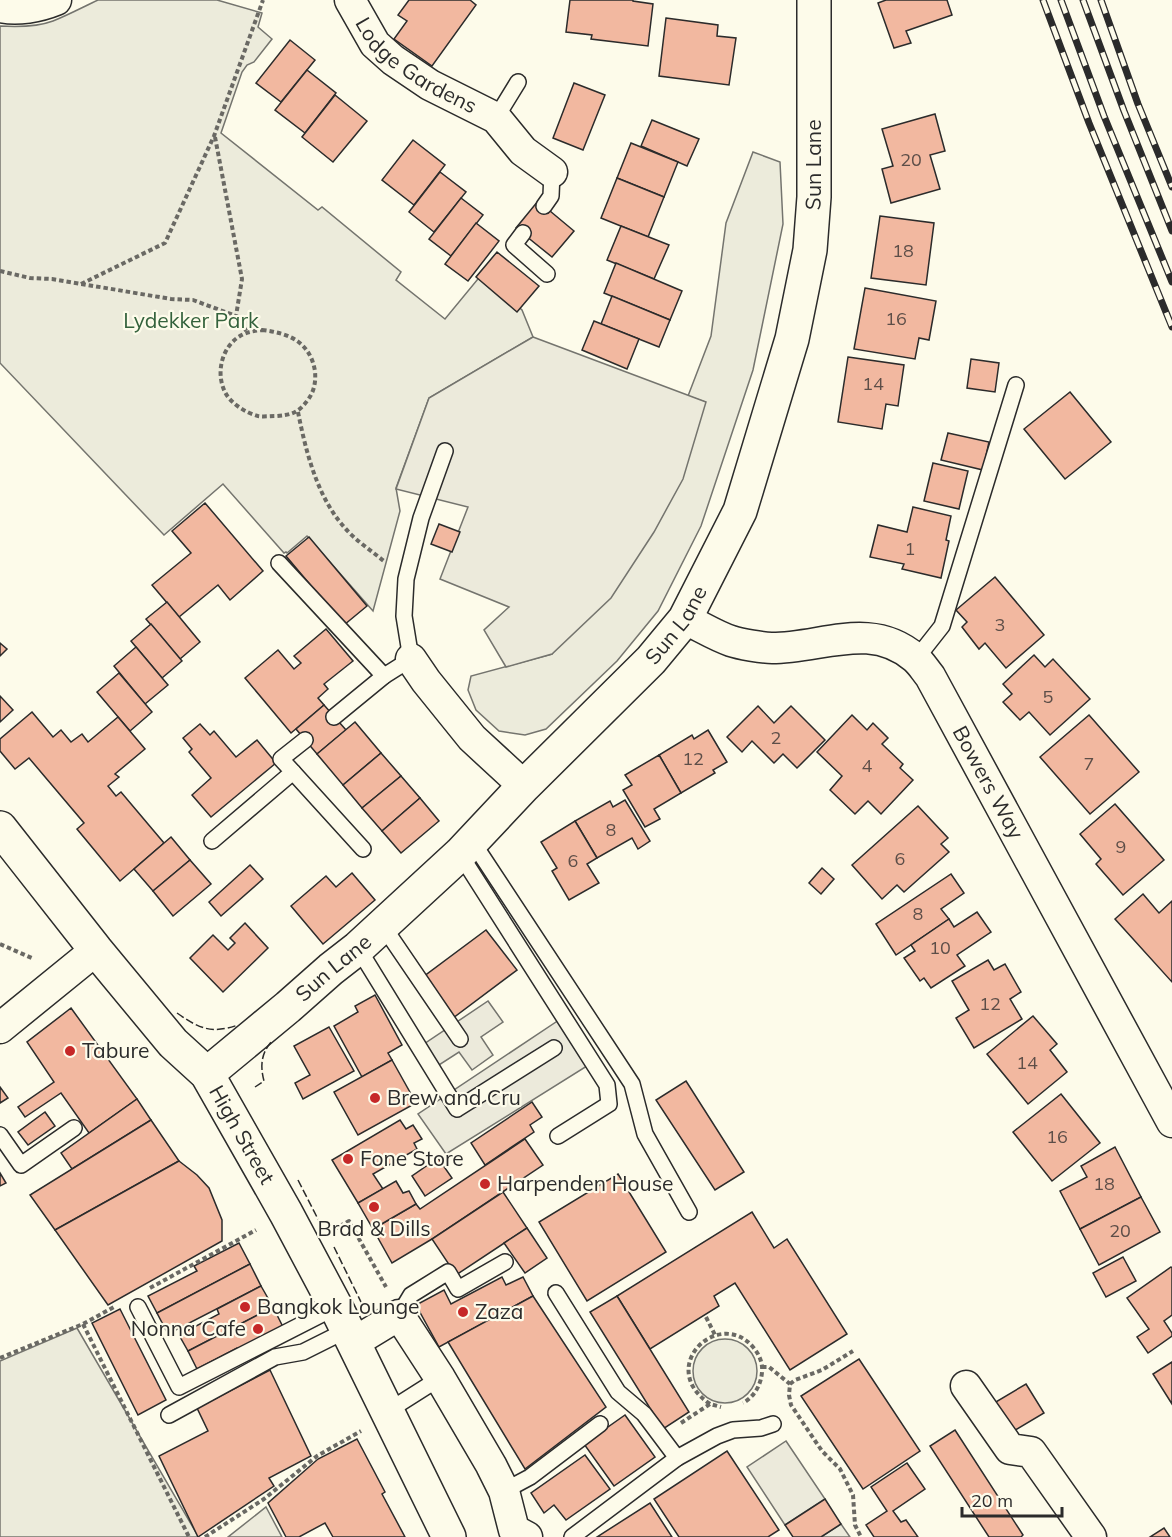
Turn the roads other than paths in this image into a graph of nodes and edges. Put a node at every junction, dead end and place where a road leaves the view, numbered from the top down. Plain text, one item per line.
1 (56, 0) edge
2 (350, 0) edge
3 (814, 0) edge
4 (0, 7) edge
5 (518, 82) dead end
6 (496, 117) junction
7 (552, 172) joint
8 (544, 206) dead end
9 (523, 233) dead end
10 (547, 274) dead end
11 (1016, 385) dead end
12 (445, 451) dead end
13 (279, 563) dead end
14 (685, 619) junction
15 (411, 659) junction
16 (916, 659) junction
17 (384, 676) junction
18 (334, 717) dead end
19 (305, 740) dead end
20 (293, 772) junction
21 (524, 786) junction
22 (0, 828) edge
23 (212, 842) dead end
24 (466, 847) junction
25 (363, 849) dead end
26 (382, 926) junction
27 (358, 948) junction
28 (96, 950) junction
29 (0, 1028) edge
30 (460, 1039) dead end
31 (554, 1048) dead end
32 (207, 1074) junction
33 (1172, 1122) edge
34 (74, 1128) dead end
35 (0, 1135) edge
36 (558, 1136) dead end
37 (689, 1212) dead end
38 (505, 1262) dead end
39 (556, 1293) dead end
40 (138, 1307) dead end
41 (399, 1315) junction
42 (345, 1327) junction
43 (440, 1378) junction
44 (966, 1386) dead end
45 (388, 1411) junction
46 (169, 1415) dead end
47 (600, 1424) dead end
48 (773, 1425) dead end
49 (677, 1458) junction
50 (504, 1491) junction
51 (513, 1535) edge
52 (449, 1537) edge
53 (572, 1537) edge
54 (1091, 1537) edge

1 - 4 street
2 - 6 street, Lodge Gardens
3 - 14 street, Sun Lane
5 - 6 lane, Lodge Gardens
6 - 7 street, Lodge Gardens
7 - 8 lane
9 - 10 lane
11 - 16 lane
12 - 15 lane
13 - 17 lane
14 - 16 street, Bowers Way
14 - 21 street, Sun Lane
15 - 17 lane
15 - 21 street
16 - 33 street, Bowers Way
17 - 18 lane
19 - 20 lane
20 - 23 lane
20 - 25 lane
21 - 24 street, Sun Lane
22 - 28 street, High Street
24 - 26 street, Sun Lane
24 - 36 lane
24 - 37 lane
26 - 27 street, Sun Lane
26 - 30 lane
27 - 31 lane
27 - 32 street, Sun Lane
28 - 29 street
28 - 32 street, High Street
32 - 42 street, High Street
34 - 35 lane
38 - 41 lane
39 - 49 lane
40 - 42 lane
41 - 42 street
41 - 43 street
42 - 45 street, High Street
42 - 46 lane
43 - 45 lane
43 - 50 street
44 - 54 street
45 - 52 street, High Street
47 - 50 lane
48 - 49 lane
49 - 53 lane
50 - 51 street

